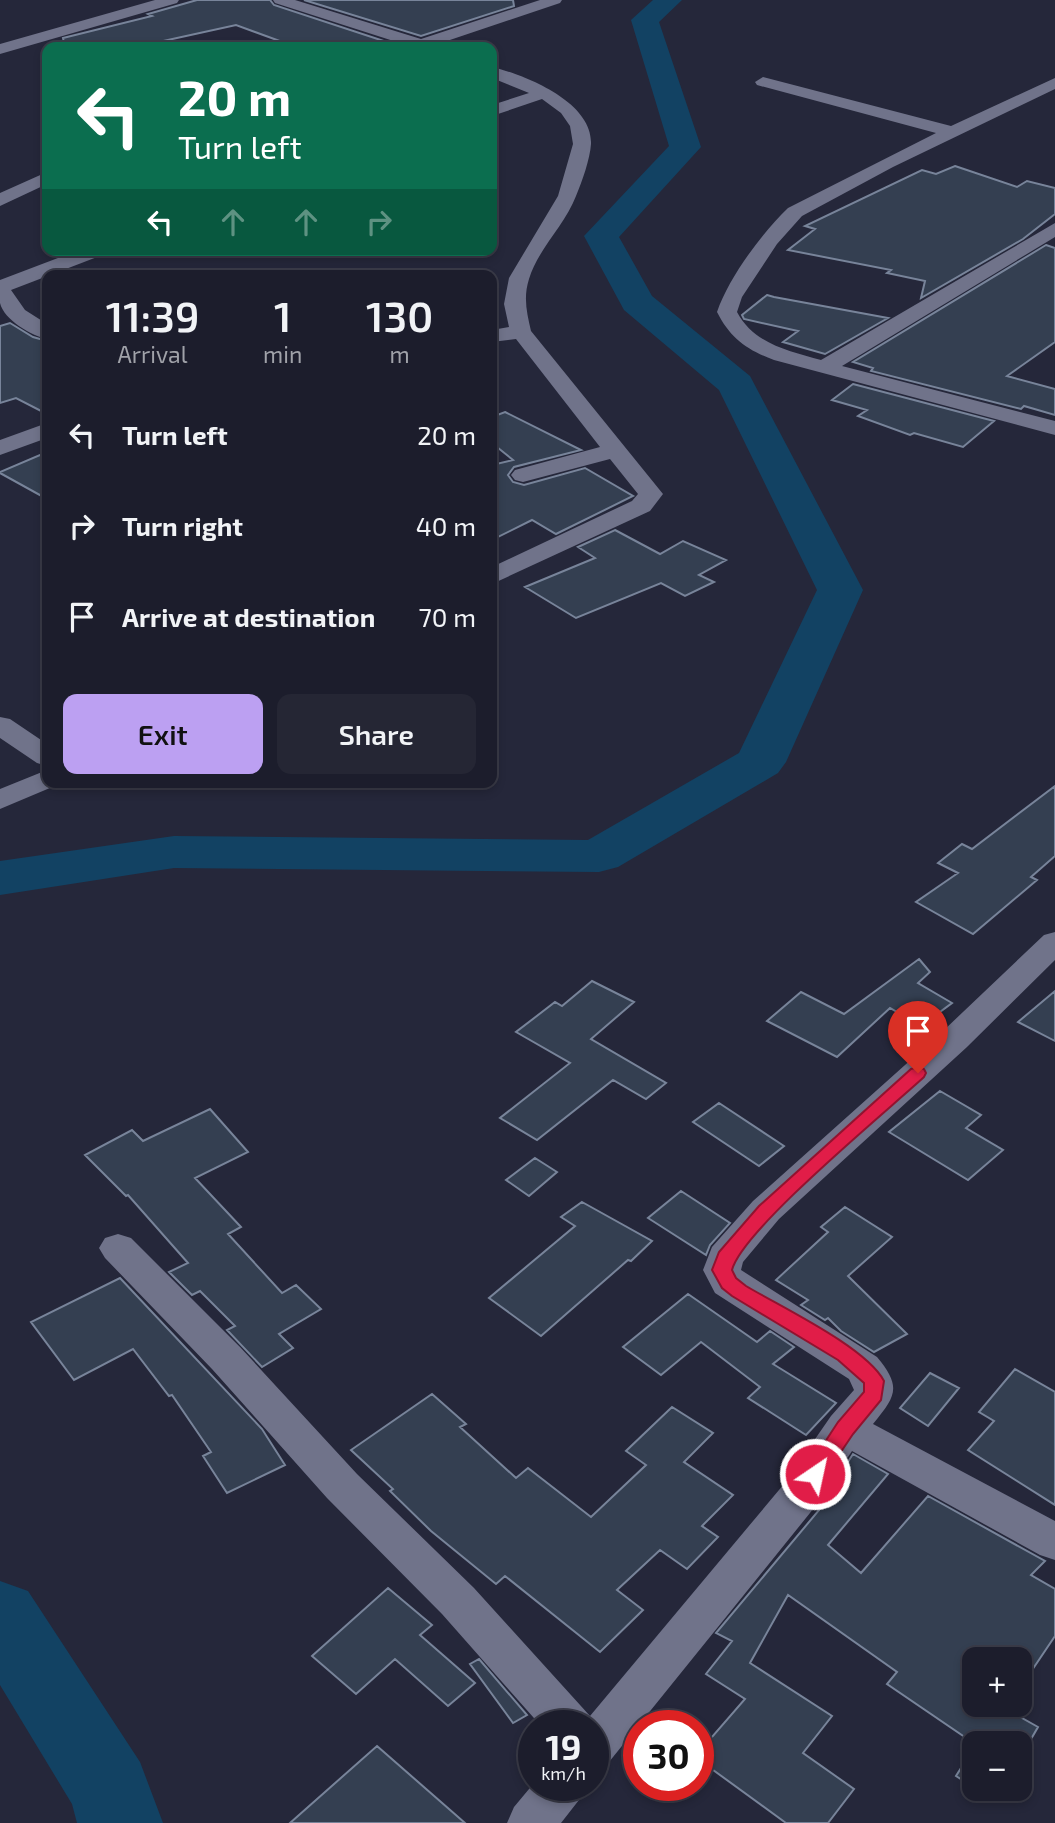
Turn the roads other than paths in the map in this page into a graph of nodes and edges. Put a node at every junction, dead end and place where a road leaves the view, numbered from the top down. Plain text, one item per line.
1 (172, 0) edge
2 (279, 0) edge
3 (555, 0) edge
4 (409, 42) edge
5 (433, 42) edge
6 (0, 49) edge
7 (497, 74) edge
8 (763, 82) dead end
9 (1055, 83) edge
10 (544, 93) junction
11 (841, 103) junction
12 (497, 109) edge
13 (817, 113) dead end
14 (953, 132) junction
15 (42, 179) edge
16 (0, 200) edge
17 (1055, 229) edge
18 (83, 256) edge
19 (46, 270) edge
20 (42, 272) edge
21 (0, 288) edge
22 (8, 317) edge
23 (42, 331) edge
24 (522, 332) junction
25 (497, 335) edge
26 (824, 368) junction
27 (1055, 428) edge
28 (42, 432) edge
29 (0, 448) edge
30 (614, 451) junction
31 (523, 475) dead end
32 (497, 574) edge
33 (0, 725) edge
34 (42, 754) edge
35 (42, 781) edge
36 (0, 800) edge
37 (1055, 942) edge
38 (118, 1248) dead end
39 (845, 1428) junction
40 (1055, 1542) edge
41 (557, 1710) edge
42 (609, 1728) edge
43 (549, 1801) edge
44 (531, 1823) edge

1 - 6 street
2 - 4 street
3 - 5 street
7 - 10 street
8 - 11 street
9 - 14 street
10 - 12 street
10 - 24 street
11 - 13 street
11 - 14 street
14 - 26 street
15 - 16 street
17 - 26 street
18 - 19 street
20 - 21 street
21 - 22 street
22 - 23 street
24 - 25 street
24 - 30 street
26 - 27 street
28 - 29 street
30 - 31 street
30 - 32 street
33 - 34 street
35 - 36 street
37 - 39 street
38 - 41 street
39 - 40 street
39 - 42 street
43 - 44 street

